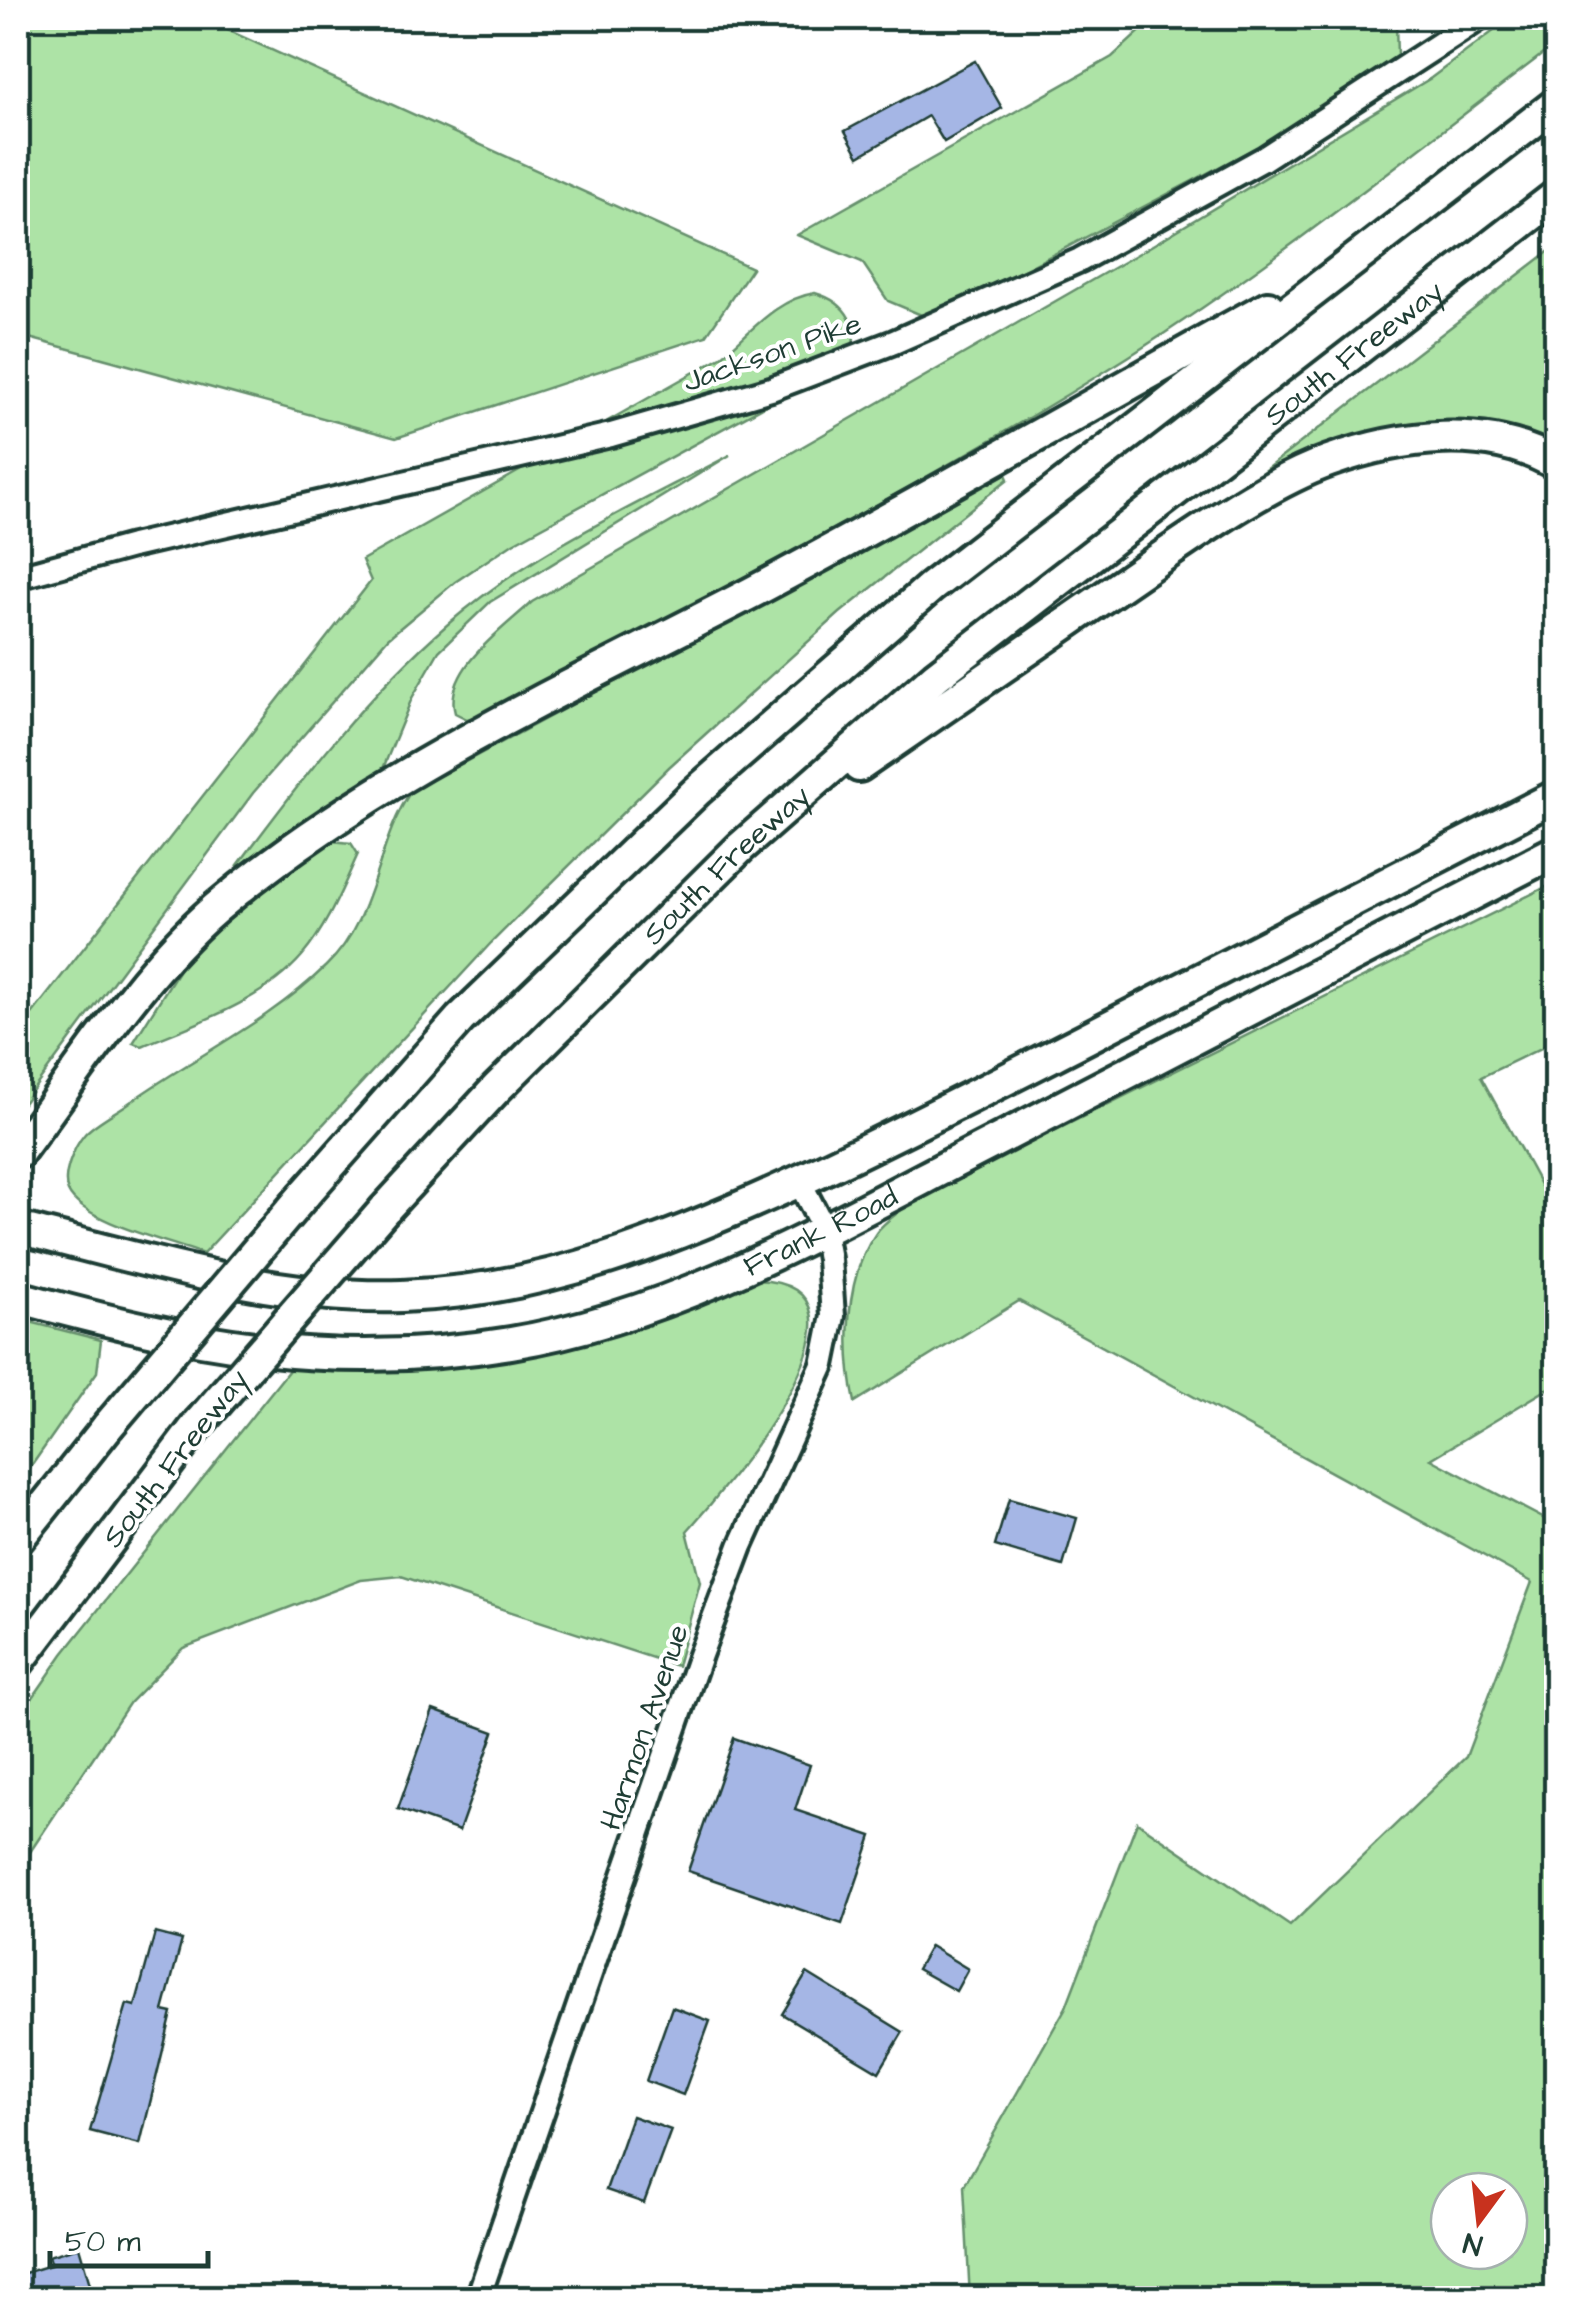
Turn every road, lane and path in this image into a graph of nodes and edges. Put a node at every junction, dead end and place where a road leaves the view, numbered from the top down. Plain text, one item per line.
1 (1480, 18) edge
2 (1556, 104) edge
3 (1556, 196) edge
4 (1354, 259) junction
5 (1556, 464) edge
6 (18, 577) edge
7 (1556, 796) edge
8 (741, 847) junction
9 (1556, 851) edge
10 (18, 1153) edge
11 (799, 1181) junction
12 (823, 1227) junction
13 (18, 1228) edge
14 (18, 1297) edge
15 (18, 1539) edge
16 (18, 1662) edge
17 (478, 2298) edge

1 - 6 main road, Jackson Pike
2 - 4 highway
3 - 8 highway, South Freeway
4 - 10 highway
4 - 15 highway, bridge
5 - 8 highway
7 - 11 highway, Frank Road
8 - 16 highway, South Freeway, bridge
9 - 12 highway, Frank Road
11 - 12 main road, Harmon Avenue
11 - 13 highway, Frank Road
12 - 14 highway, Frank Road
12 - 17 main road, Harmon Avenue

